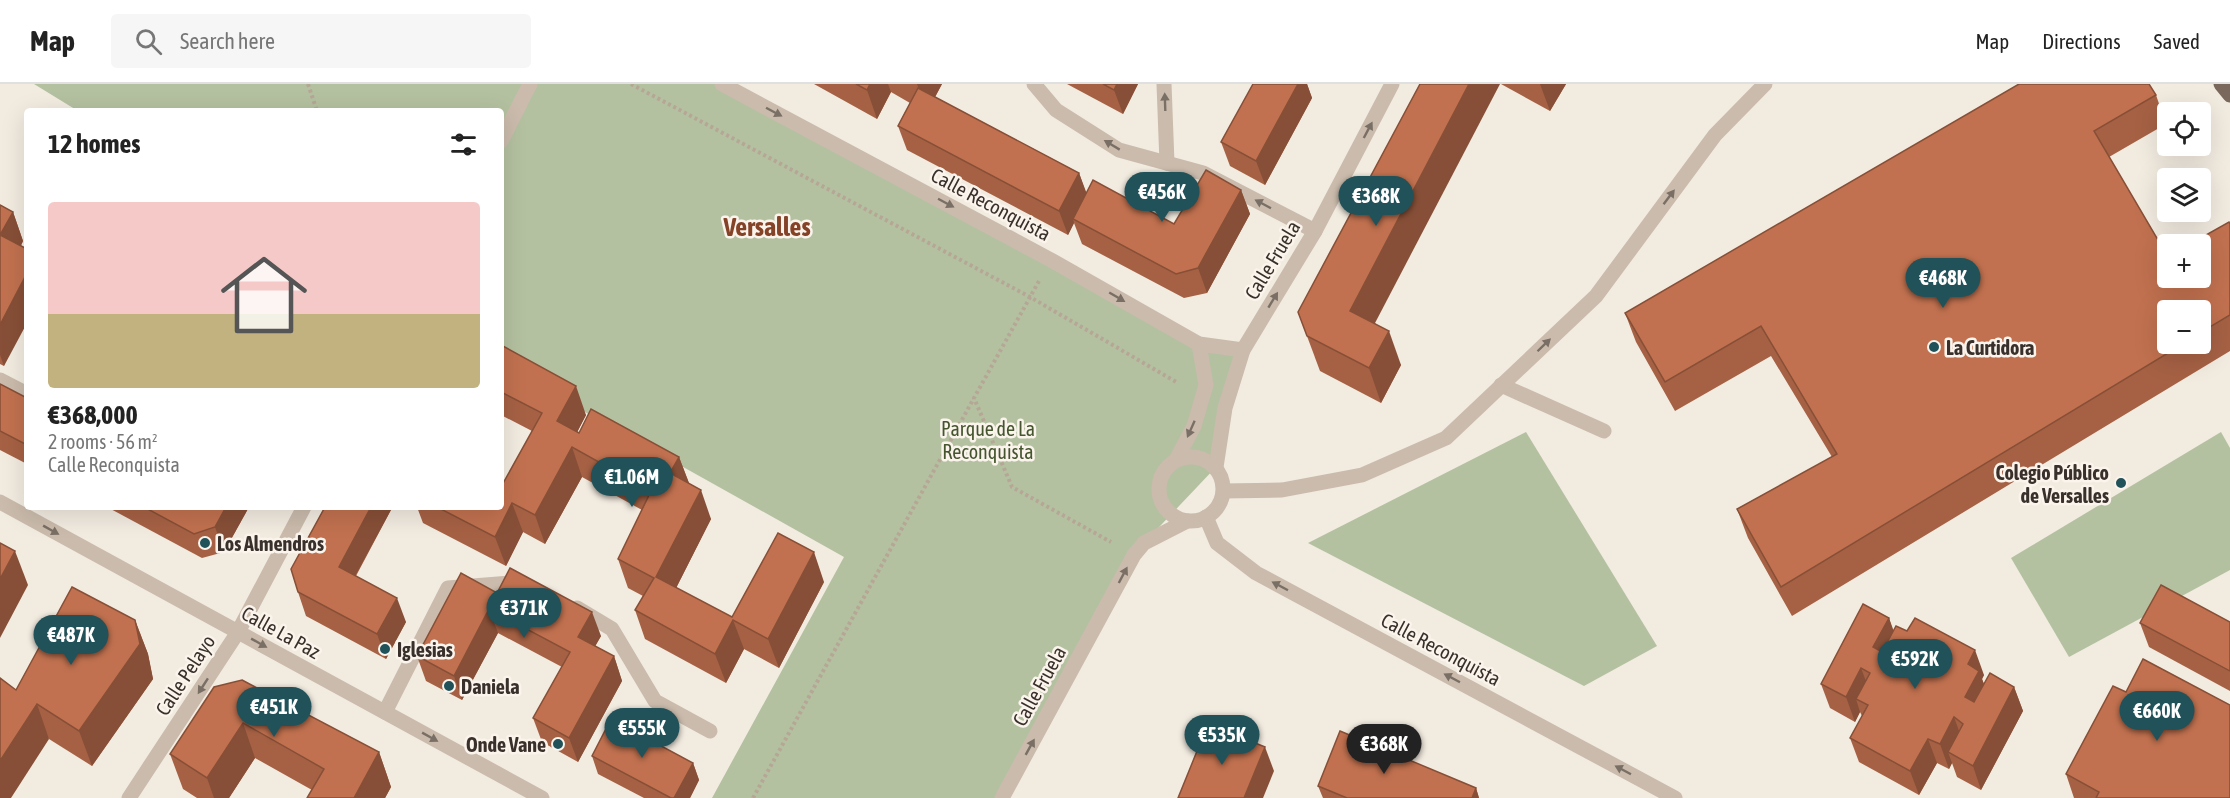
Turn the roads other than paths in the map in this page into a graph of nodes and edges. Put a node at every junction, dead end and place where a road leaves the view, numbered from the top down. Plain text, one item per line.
1 (530, 84) edge
2 (722, 84) edge
3 (1034, 84) edge
4 (1164, 84) edge
5 (1392, 84) edge
6 (1765, 84) edge
7 (2221, 84) edge
8 (2230, 95) edge
9 (504, 135) edge
10 (1167, 163) junction
11 (1315, 231) junction
12 (1199, 344) junction
13 (1243, 350) junction
14 (0, 380) edge
15 (1501, 386) junction
16 (24, 392) edge
17 (1604, 431) dead end
18 (1176, 460) junction
19 (1216, 467) junction
20 (1224, 491) junction
21 (0, 502) edge
22 (302, 510) edge
23 (1206, 518) junction
24 (1188, 521) junction
25 (540, 587) edge
26 (560, 599) edge
27 (238, 632) junction
28 (385, 712) junction
29 (710, 731) dead end
30 (129, 798) edge
31 (542, 798) edge
32 (1002, 798) edge
33 (1675, 798) edge

1 - 9 street
2 -> 12 street, Calle Reconquista
10 -> 3 street
10 -> 4 street
11 -> 5 street, Calle Fruela
15 -> 6 street
7 - 8 main road
11 -> 10 street
13 -> 11 street, Calle Fruela
12 - 13 street, Calle Reconquista
12 -> 18 street
13 - 19 street, Calle Fruela
14 - 16 street
15 - 17 street
15 - 20 street
18 - 19 street
18 - 24 street
19 - 20 street
20 - 23 street
21 -> 27 street, Calle La Paz
22 - 27 street, Calle Pelayo
23 - 24 street
33 -> 23 street, Calle Reconquista
32 -> 24 street, Calle Fruela
25 - 28 street
26 - 29 street
27 -> 28 street, Calle La Paz
27 -> 30 street, Calle Pelayo
28 -> 31 street, Calle La Paz

